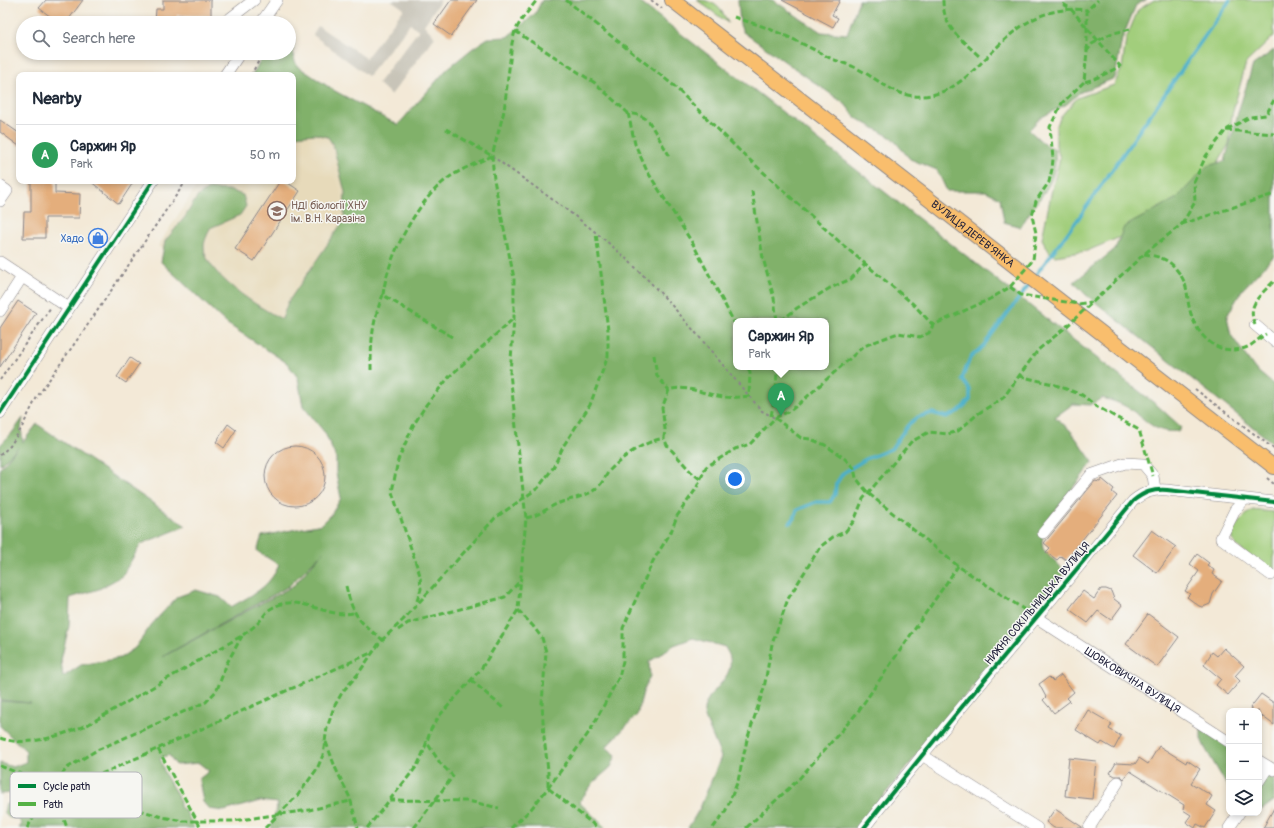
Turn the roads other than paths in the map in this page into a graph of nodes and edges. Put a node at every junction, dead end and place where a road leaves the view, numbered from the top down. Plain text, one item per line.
1 (254, 0) edge
2 (276, 0) edge
3 (672, 0) edge
4 (233, 16) edge
5 (266, 16) edge
6 (235, 60) edge
7 (227, 72) edge
8 (151, 184) edge
9 (0, 186) edge
10 (0, 201) edge
11 (0, 262) edge
12 (22, 277) junction
13 (69, 308) junction
14 (0, 311) edge
15 (1255, 325) dead end
16 (1274, 341) edge
17 (0, 413) edge
18 (1274, 467) edge
19 (1155, 489) junction
20 (1244, 500) junction
21 (1274, 502) edge
22 (1043, 533) dead end
23 (1271, 575) dead end
24 (1037, 618) junction
25 (1226, 740) edge
26 (922, 755) junction
27 (1267, 766) edge
28 (1260, 780) edge
29 (1118, 782) dead end
30 (1237, 816) edge
31 (864, 828) edge
32 (1037, 828) edge
33 (1089, 828) edge
34 (1229, 828) edge

1 - 4 street
2 - 5 street
3 - 18 main road, ВУЛИЦЯ ДЕРЕВ’ЯНКА
6 - 7 street
8 - 13 street
9 - 10 street
11 - 12 street
12 - 13 street
12 - 14 street
13 - 17 street
15 - 16 street
19 - 20 street
19 - 22 street
19 - 24 street, НИЖНЯ СОКІЛЬНИЦЬКА ВУЛИЦЯ
20 - 21 street
20 - 23 street
24 - 25 street, ШОВКОВИЧНА ВУЛИЦЯ
24 - 26 street, НИЖНЯ СОКІЛЬНИЦЬКА ВУЛИЦЯ
26 - 31 street, НИЖНЯ СОКІЛЬНИЦЬКА ВУЛИЦЯ
26 - 32 street
27 - 28 street
29 - 33 street
30 - 34 street

